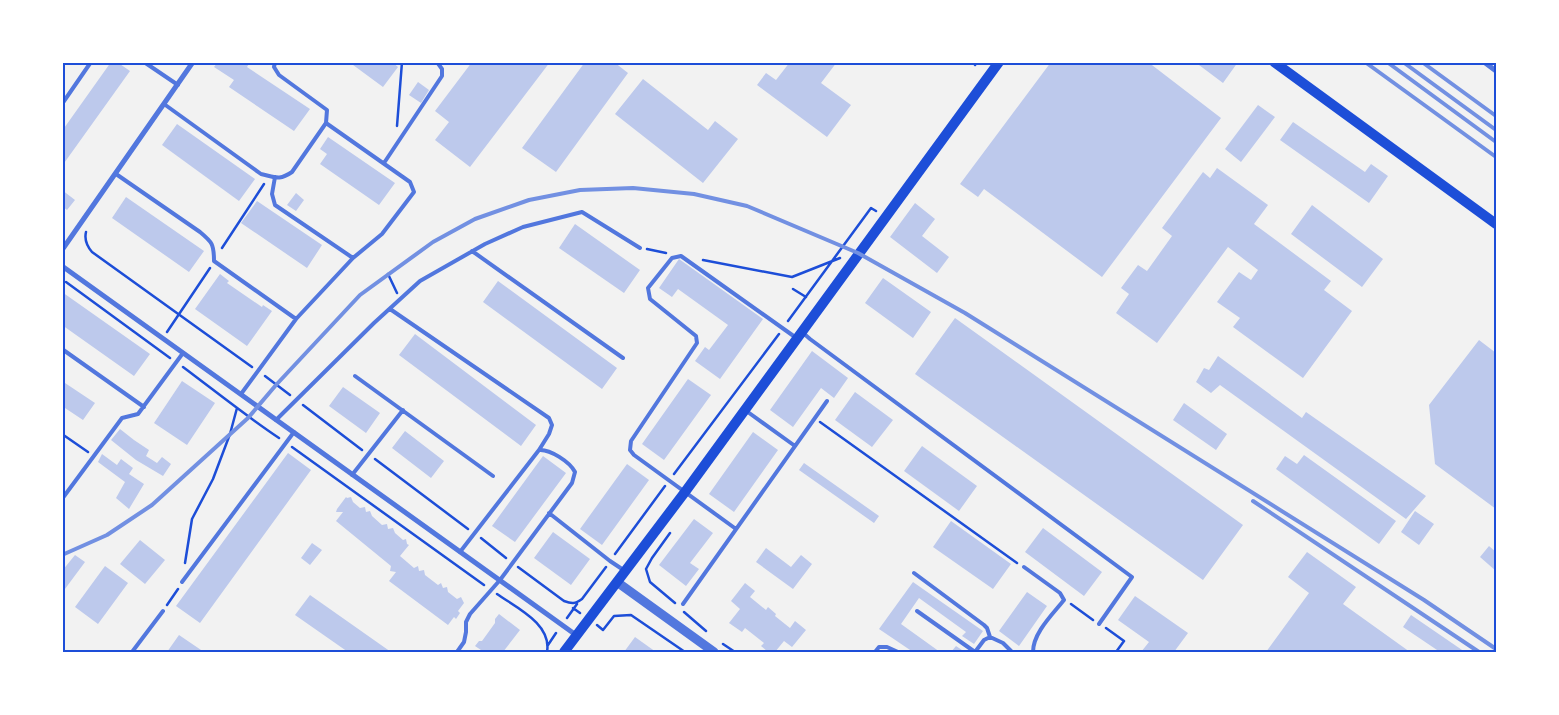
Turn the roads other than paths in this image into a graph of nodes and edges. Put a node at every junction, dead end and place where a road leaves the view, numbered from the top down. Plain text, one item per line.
1 (91, 62) edge
2 (144, 62) edge
3 (193, 62) edge
4 (275, 62) edge
5 (437, 62) edge
6 (999, 62) edge
7 (1274, 62) edge
8 (1484, 62) edge
9 (1496, 71) edge
10 (178, 85) junction
11 (62, 104) edge
12 (164, 104) junction
13 (326, 122) junction
14 (384, 163) junction
15 (116, 174) junction
16 (275, 177) junction
17 (1496, 224) edge
18 (640, 248) road end
19 (62, 250) edge
20 (472, 251) junction
21 (353, 258) junction
22 (62, 266) edge
23 (390, 308) junction
24 (296, 319) junction
25 (800, 335) junction
26 (62, 348) edge
27 (183, 353) junction
28 (623, 358) dead end
29 (356, 376) dead end
30 (241, 394) junction
31 (827, 401) dead end
32 (144, 407) junction
33 (403, 410) junction
34 (745, 410) junction
35 (276, 420) junction
36 (294, 432) junction
37 (795, 446) junction
38 (539, 450) junction
39 (352, 475) junction
40 (493, 476) dead end
41 (685, 492) junction
42 (62, 499) edge
43 (549, 514) junction
44 (736, 529) junction
45 (460, 552) junction
46 (1024, 567) road end
47 (625, 571) junction
48 (914, 573) dead end
49 (500, 580) junction
50 (182, 582) road end
51 (617, 582) junction
52 (683, 604) dead end
53 (163, 611) road end
54 (916, 611) dead end
55 (1099, 624) road end
56 (576, 635) junction
57 (990, 637) junction
58 (132, 652) edge
59 (457, 652) edge
60 (564, 652) edge
61 (714, 652) edge
62 (875, 652) edge
63 (898, 652) edge
64 (975, 652) edge
65 (1012, 652) edge
66 (1033, 652) edge

1 - 11 lane
2 - 10 lane
3 - 10 street
4 - 13 lane
5 - 14 lane
6 - 25 main road
7 - 17 main road
8 - 9 street
10 - 12 street
12 - 15 street
12 - 16 lane
13 - 14 lane
13 - 16 lane
14 - 21 lane
15 - 19 street
15 - 24 lane
16 - 21 lane
18 - 20 lane
20 - 23 lane
20 - 28 lane
21 - 24 lane
22 - 27 street
23 - 35 lane
23 - 38 lane
24 - 30 lane
25 - 34 main road
25 - 41 lane
25 - 55 lane
26 - 32 lane
27 - 30 street
27 - 32 lane
29 - 33 lane
30 - 35 street
31 - 37 lane
32 - 42 lane
33 - 39 lane
33 - 40 lane
34 - 37 lane
34 - 41 main road
35 - 36 street
36 - 39 street
36 - 50 lane
37 - 44 lane
38 - 43 lane
38 - 45 lane
39 - 45 street
41 - 44 lane
41 - 47 main road
43 - 47 lane
43 - 49 lane
44 - 52 lane
45 - 49 street
46 - 66 lane
47 - 51 main road
48 - 57 lane
49 - 56 street
49 - 59 lane
51 - 56 main road
51 - 61 street
53 - 58 lane
54 - 64 lane
56 - 60 main road
57 - 64 lane
57 - 65 lane
62 - 63 lane

